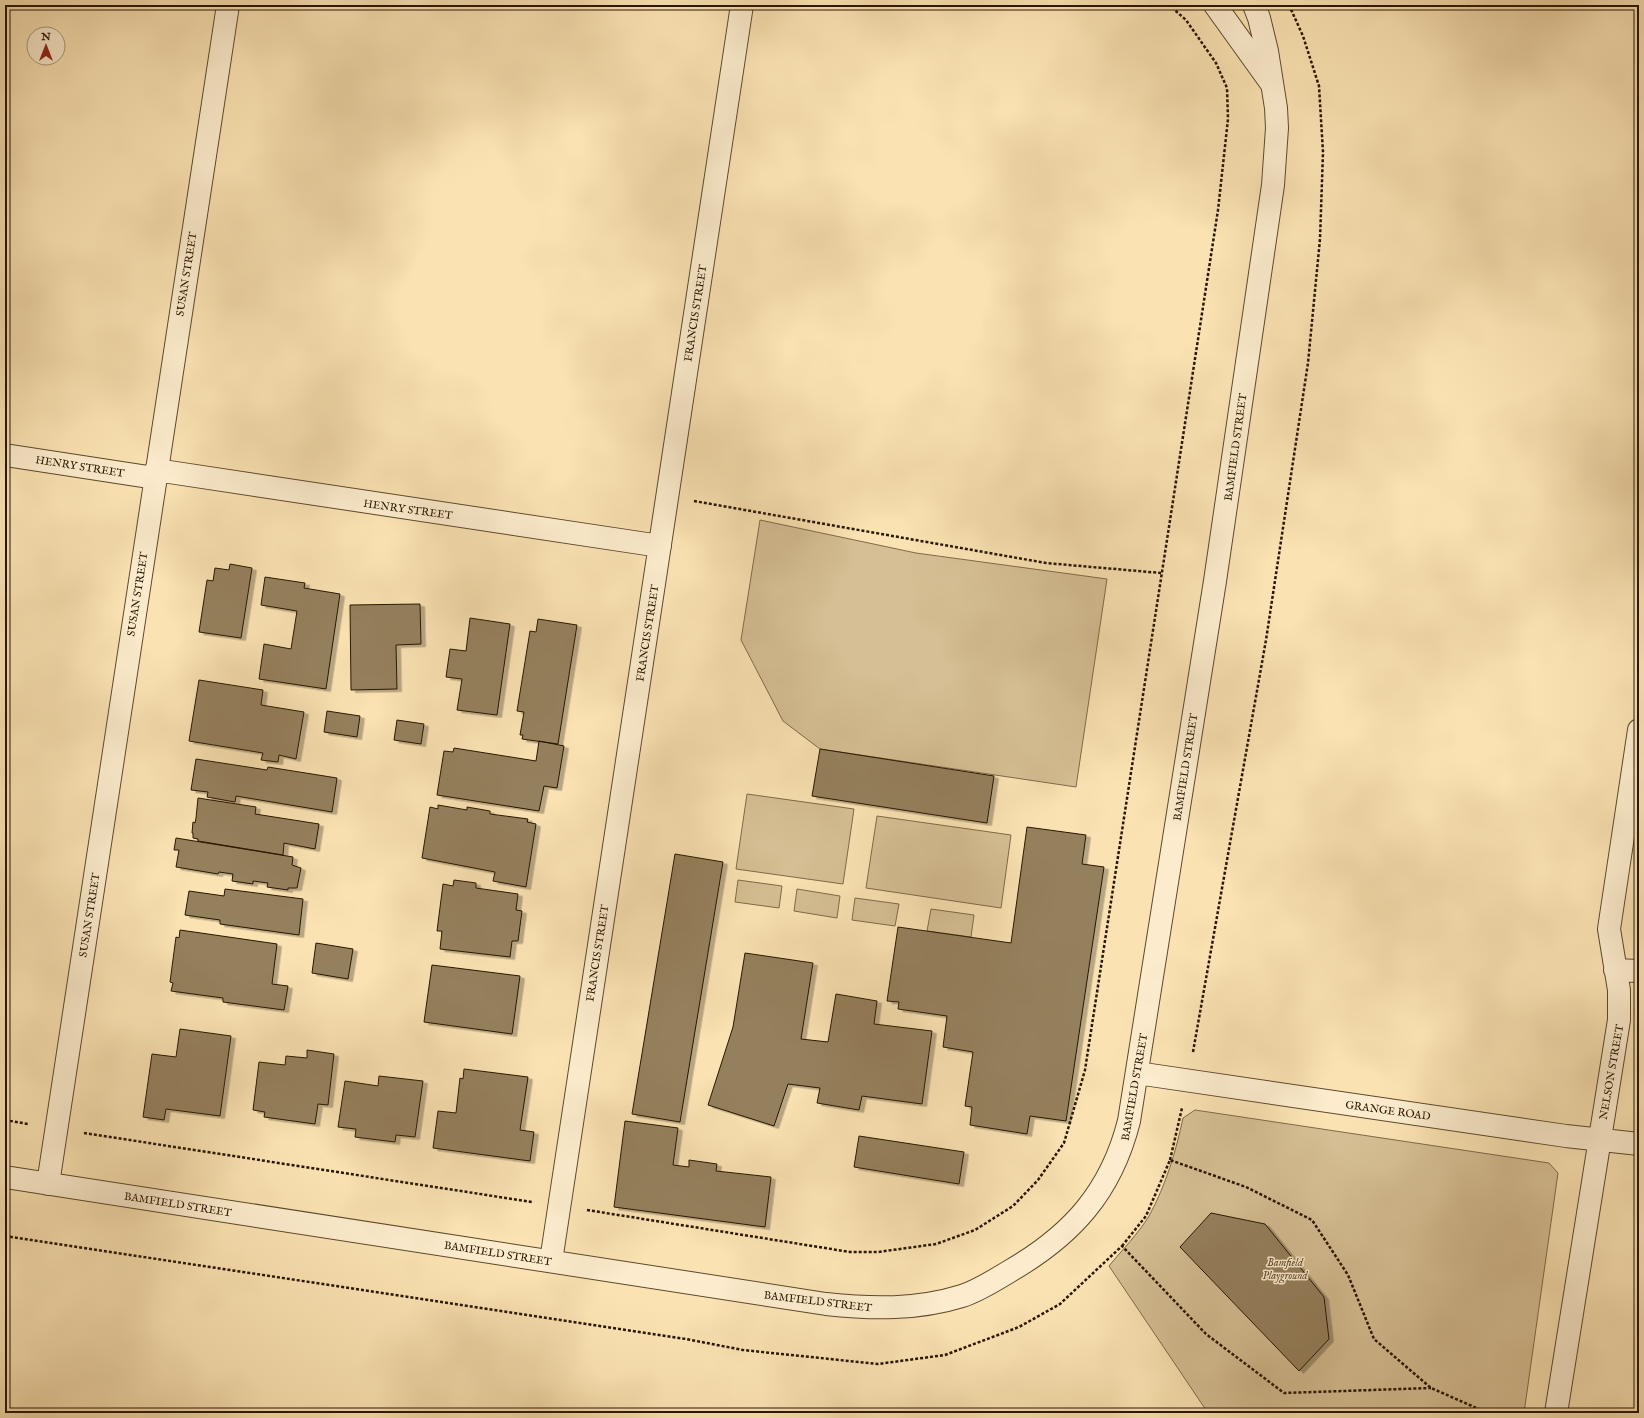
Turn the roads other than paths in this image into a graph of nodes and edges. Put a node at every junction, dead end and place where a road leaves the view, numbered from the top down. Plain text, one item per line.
1 (228, 5) edge
2 (742, 5) edge
3 (1215, 5) edge
4 (1254, 5) edge
5 (1271, 84) junction
6 (5, 455) edge
7 (156, 474) junction
8 (660, 546) junction
9 (1639, 730) edge
10 (1615, 970) junction
11 (1639, 971) edge
12 (1137, 1073) junction
13 (1599, 1140) junction
14 (1639, 1144) edge
15 (5, 1177) edge
16 (48, 1184) junction
17 (551, 1261) junction
18 (1556, 1413) edge

1 - 7 street, SUSAN STREET
2 - 8 street, FRANCIS STREET
3 - 5 street, BAMFIELD STREET
4 - 5 street, BAMFIELD STREET
5 - 12 street, BAMFIELD STREET
6 - 7 street, HENRY STREET
7 - 8 street, HENRY STREET
7 - 16 street, SUSAN STREET
8 - 17 street, FRANCIS STREET
9 - 10 street, NELSON STREET
10 - 11 street
10 - 13 street, NELSON STREET
12 - 13 street, GRANGE ROAD
12 - 17 street, BAMFIELD STREET
13 - 14 street, GRANGE ROAD
13 - 18 street, NELSON STREET
15 - 16 street, BAMFIELD STREET
16 - 17 street, BAMFIELD STREET

